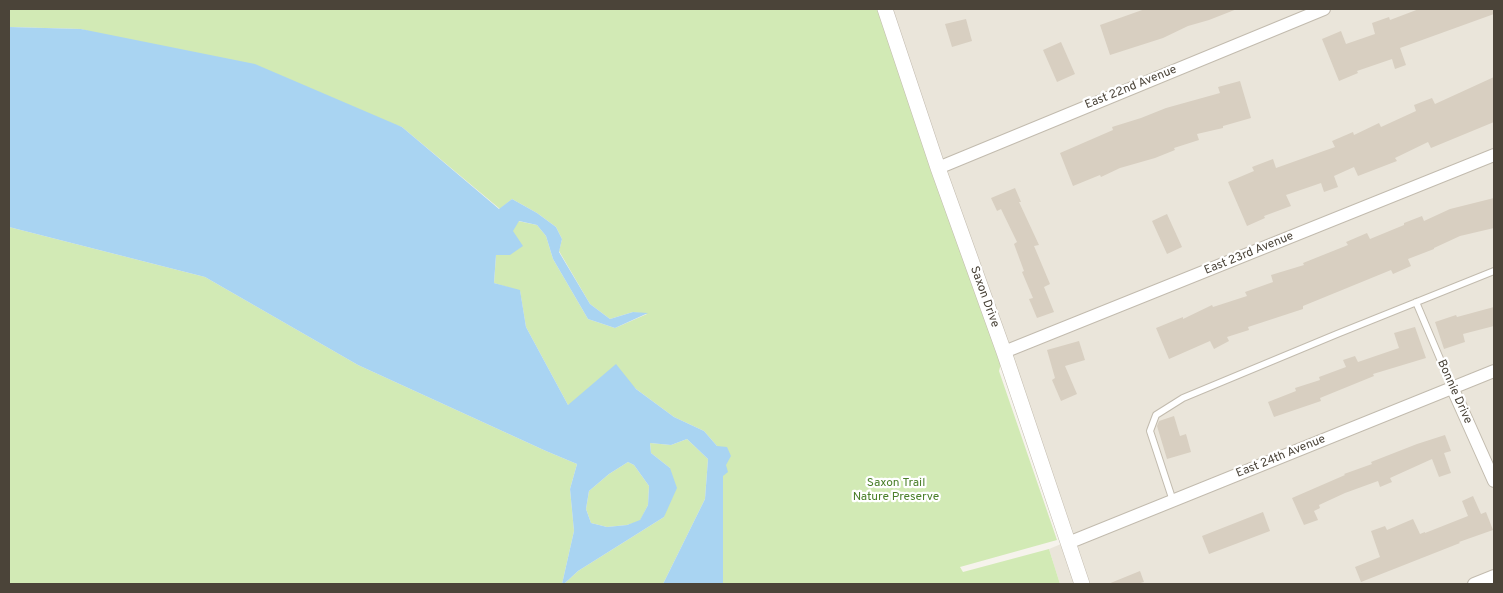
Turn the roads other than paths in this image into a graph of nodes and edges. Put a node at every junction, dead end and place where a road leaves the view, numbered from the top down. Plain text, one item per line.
1 (886, 9) edge
2 (1324, 9) edge
3 (1494, 155) edge
4 (938, 168) junction
5 (1494, 271) edge
6 (1416, 302) junction
7 (1004, 352) junction
8 (1494, 371) edge
9 (1452, 387) junction
10 (1494, 481) edge
11 (1173, 501) junction
12 (1068, 544) junction
13 (1494, 576) edge
14 (1082, 584) edge
15 (1474, 584) edge

1 - 4 street, Saxon Drive
2 - 4 street, East 22nd Avenue
3 - 7 street, East 23rd Avenue
4 - 7 street, Saxon Drive
5 - 6 lane
6 - 9 lane, Bonnie Drive
6 - 11 lane
7 - 12 street, Saxon Drive
8 - 9 street, East 24th Avenue
9 - 10 street, Bonnie Drive
9 - 11 street, East 24th Avenue
11 - 12 street, East 24th Avenue
12 - 14 street, Saxon Drive
13 - 15 street

